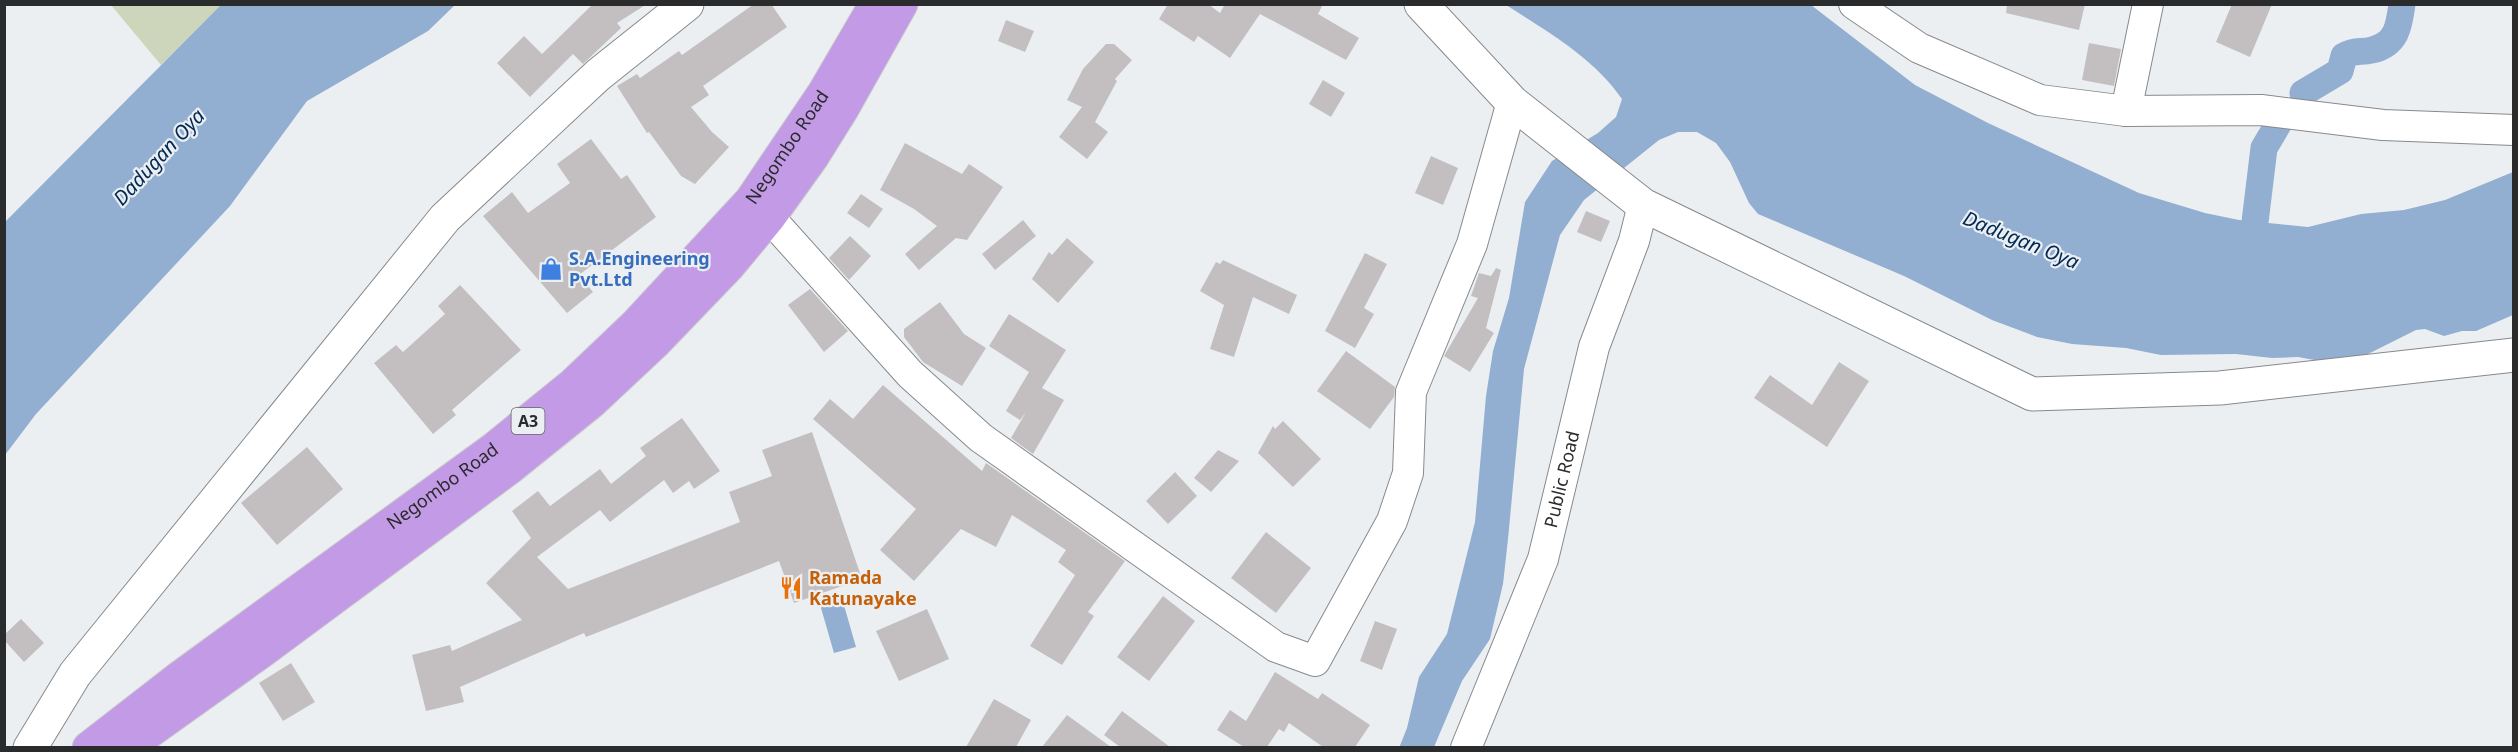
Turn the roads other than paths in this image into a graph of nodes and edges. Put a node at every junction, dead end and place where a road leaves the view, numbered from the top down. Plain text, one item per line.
1 (687, 4) edge
2 (876, 4) edge
3 (901, 4) edge
4 (1421, 4) edge
5 (1854, 4) edge
6 (2148, 4) edge
7 (1512, 102) junction
8 (2126, 111) junction
9 (2514, 130) edge
10 (1631, 195) junction
11 (769, 217) junction
12 (2514, 355) edge
13 (30, 747) edge
14 (89, 747) edge
15 (126, 747) edge
16 (1466, 747) edge

1 - 13 street
2 - 14 highway, Negombo Road / A3
3 - 11 highway, Negombo Road / A3
4 - 7 street
5 - 8 street
6 - 8 street
7 - 10 street
7 - 11 street
8 - 9 street
10 - 12 street
10 - 16 street, Public Road
11 - 15 highway, Negombo Road / A3

